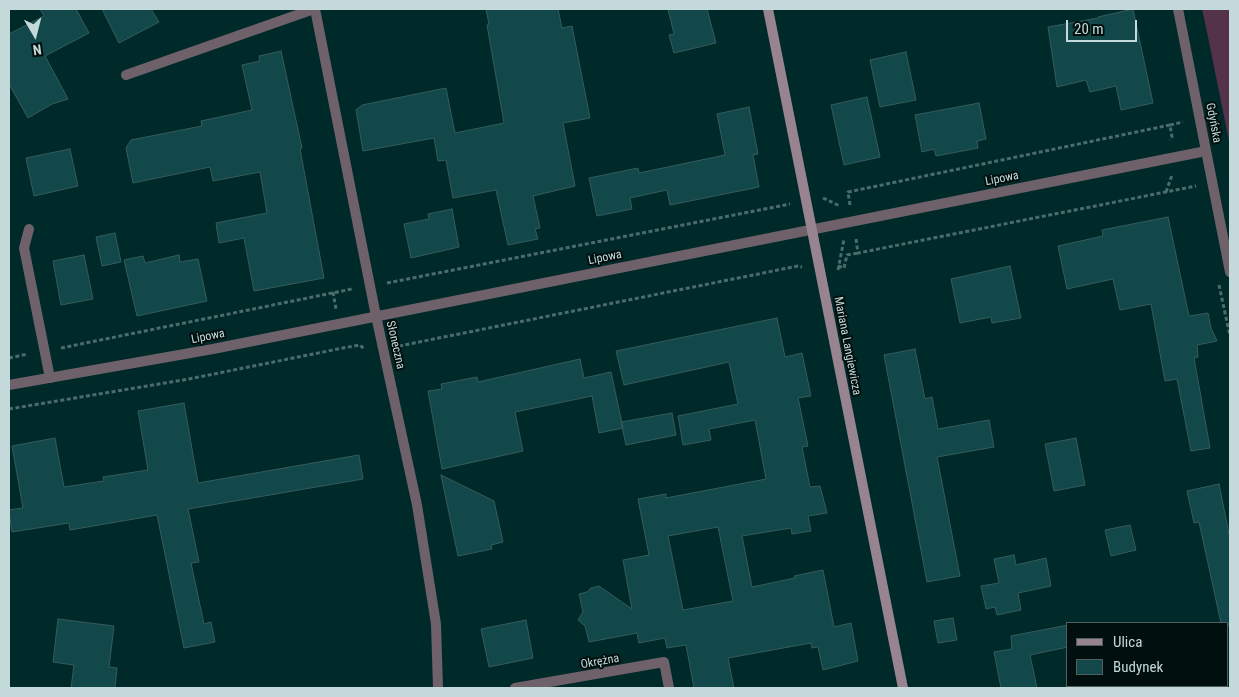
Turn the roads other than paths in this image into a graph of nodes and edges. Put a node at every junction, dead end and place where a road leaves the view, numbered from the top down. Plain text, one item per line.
1 (314, 9) edge
2 (768, 9) edge
3 (1178, 9) edge
4 (126, 75) dead end
5 (1206, 151) junction
6 (29, 229) dead end
7 (812, 230) junction
8 (1230, 272) edge
9 (376, 316) junction
10 (50, 378) junction
11 (9, 385) edge
12 (438, 688) edge
13 (515, 688) edge
14 (669, 688) edge
15 (903, 688) edge

1 - 4 street
1 - 9 street, Słoneczna
2 - 7 street, Mariana Langiewicza
3 - 5 street, Gdyńska
5 - 7 street, Lipowa
5 - 8 street, Gdyńska
6 - 10 street
7 - 9 street, Lipowa
7 - 15 street, Mariana Langiewicza
9 - 10 street, Lipowa
9 - 12 street, Słoneczna
10 - 11 street, Lipowa
13 - 14 street, Okrężna

